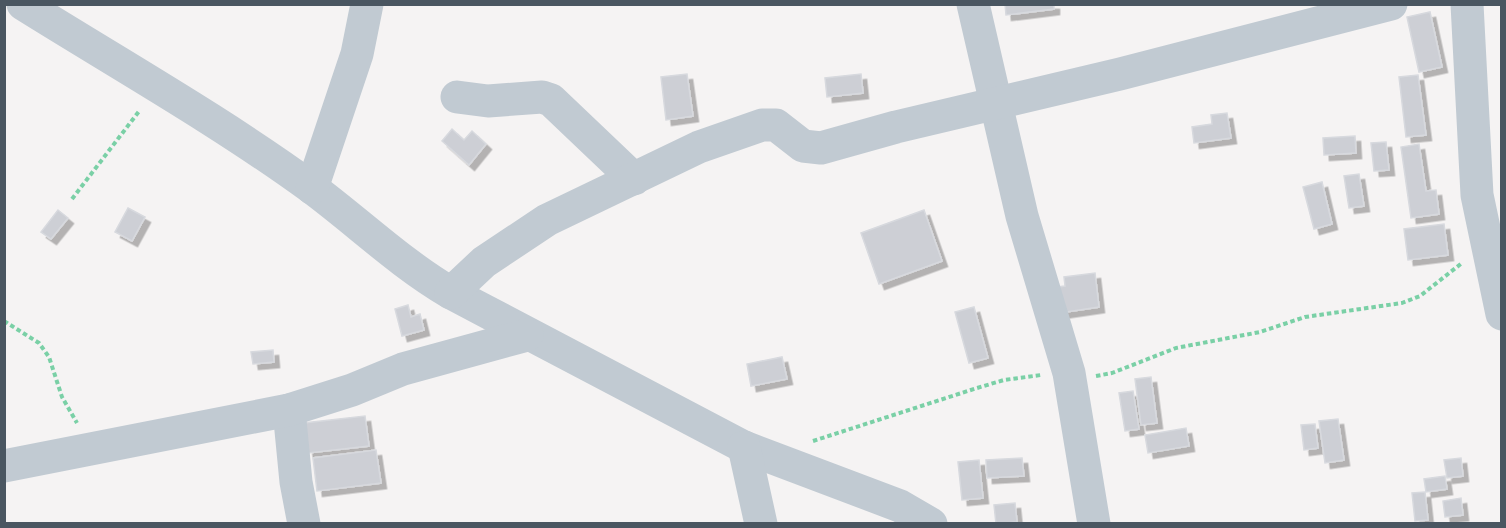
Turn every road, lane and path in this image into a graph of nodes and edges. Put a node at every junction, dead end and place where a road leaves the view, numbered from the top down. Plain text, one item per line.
1 (23, 4) edge
2 (367, 4) edge
3 (973, 4) edge
4 (1391, 4) edge
5 (1467, 4) edge
6 (157, 88) junction
7 (457, 98) dead end
8 (997, 103) junction
9 (634, 179) junction
10 (312, 188) junction
11 (72, 199) dead end
12 (1487, 251) junction
13 (451, 293) junction
14 (1502, 314) edge
15 (4, 321) edge
16 (527, 335) junction
17 (1069, 373) junction
18 (290, 410) junction
19 (91, 450) junction
20 (757, 452) junction
21 (4, 466) edge
22 (304, 524) edge
23 (761, 524) edge
24 (932, 524) edge
25 (1094, 524) edge

1 - 6 street
2 - 10 street
3 - 8 street
4 - 8 street
5 - 12 street
6 - 10 street
6 - 11 path
7 - 9 street
8 - 9 street
8 - 17 street
9 - 13 street
10 - 13 street
12 - 14 street
12 - 17 path
13 - 16 street
15 - 19 path
16 - 18 street
16 - 20 street
17 - 20 path
17 - 25 street
18 - 19 street
18 - 22 street
19 - 21 street
20 - 23 street
20 - 24 street

